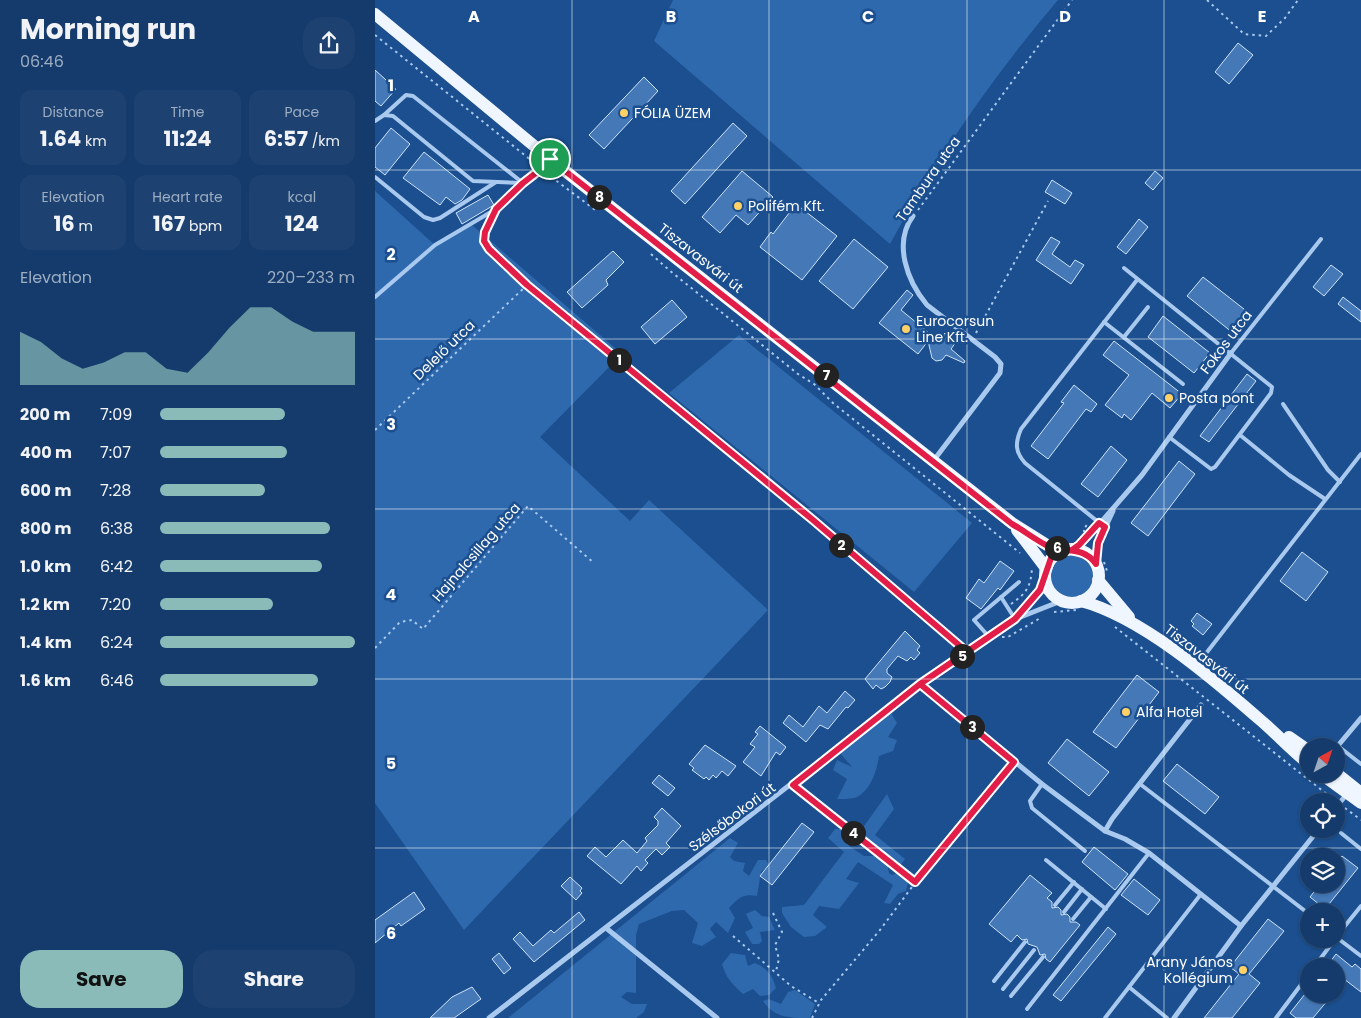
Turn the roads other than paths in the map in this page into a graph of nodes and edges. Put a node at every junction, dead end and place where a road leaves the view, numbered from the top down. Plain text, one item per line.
1 (375, 14) edge
2 (384, 115) junction
3 (375, 121) edge
4 (550, 159) junction
5 (375, 177) edge
6 (496, 182) junction
7 (523, 183) junction
8 (913, 216) road end
9 (1321, 239) dead end
10 (1124, 268) dead end
11 (1137, 280) junction
12 (375, 297) edge
13 (1148, 307) dead end
14 (1105, 322) junction
15 (1124, 337) junction
16 (1231, 353) junction
17 (1183, 384) dead end
18 (1283, 404) dead end
19 (1240, 435) junction
20 (1169, 437) junction
21 (1361, 454) edge
22 (934, 460) junction
23 (1339, 482) junction
24 (1325, 499) junction
25 (1115, 506) junction
26 (1099, 523) junction
27 (1012, 524) junction
28 (1105, 527) junction
29 (1069, 550) junction
30 (1096, 564) junction
31 (1045, 573) junction
32 (1098, 580) junction
33 (1019, 582) dead end
34 (1001, 597) junction
35 (1061, 601) junction
36 (1081, 606) junction
37 (1015, 619) junction
38 (1135, 623) junction
39 (990, 638) junction
40 (1195, 667) junction
41 (920, 684) junction
42 (1201, 705) dead end
43 (1259, 718) junction
44 (1361, 718) edge
45 (1344, 738) edge
46 (1300, 746) edge
47 (1345, 753) edge
48 (1300, 756) edge
49 (1361, 764) edge
50 (1345, 780) edge
51 (1041, 784) junction
52 (1140, 784) junction
53 (793, 785) junction
54 (1361, 793) edge
55 (1345, 801) edge
56 (1361, 803) edge
57 (1105, 831) junction
58 (1345, 836) edge
59 (1312, 838) edge
60 (1361, 850) edge
61 (1085, 851) dead end
62 (1149, 853) junction
63 (1046, 860) dead end
64 (915, 882) road end
65 (1073, 882) junction
66 (1273, 885) junction
67 (1082, 890) junction
68 (1201, 894) junction
69 (1091, 897) junction
70 (1055, 905) dead end
71 (1361, 906) edge
72 (1300, 907) edge
73 (1106, 909) junction
74 (1064, 912) dead end
75 (1073, 919) dead end
76 (1241, 926) junction
77 (1345, 926) edge
78 (606, 928) junction
79 (1025, 942) dead end
80 (1345, 944) edge
81 (1034, 950) dead end
82 (1361, 956) edge
83 (1043, 957) dead end
84 (994, 981) dead end
85 (1300, 986) edge
86 (1129, 987) junction
87 (1003, 989) dead end
88 (1011, 996) dead end
89 (1027, 1008) dead end
90 (489, 1018) edge
91 (717, 1018) edge
92 (1105, 1018) edge
93 (1167, 1018) edge
94 (1174, 1018) edge
95 (1276, 1018) edge

1 - 4 main road, Tiszavasvári út
2 - 3 lane
2 - 6 lane
2 - 7 lane
4 - 7 lane
4 - 22 main road, Tiszavasvári út
5 - 6 lane
6 - 7 lane
7 - 12 lane
8 - 22 street, Tambura utca
9 - 16 lane, Fokos utca
10 - 11 lane
11 - 14 lane
11 - 16 lane
13 - 15 lane
14 - 15 lane
14 - 26 lane
15 - 17 lane
16 - 19 lane
16 - 20 street, Fokos utca
18 - 23 lane
19 - 20 lane
19 - 24 lane
20 - 25 street, Fokos utca
21 - 23 lane
22 - 27 main road, Tiszavasvári út
23 - 24 lane
24 - 40 lane
25 - 26 street, Fokos utca
25 - 28 street
26 - 28 lane
26 - 29 street, Fokos utca
27 - 29 main road
27 - 31 main road
28 - 30 street
29 - 30 main road
29 - 31 main road
30 - 32 main road
31 - 35 main road
31 - 37 street
32 - 36 main road
32 - 38 main road
33 - 34 lane
34 - 37 lane
34 - 39 lane
35 - 36 main road
35 - 37 street
36 - 38 main road
37 - 39 street, Szélsőbokori út
38 - 40 main road, Tiszavasvári út
39 - 41 street, Szélsőbokori út
40 - 43 main road, Tiszavasvári út
41 - 51 street
41 - 53 street, Szélsőbokori út
42 - 52 street
43 - 46 main road, Tiszavasvári út
43 - 48 main road, Tiszavasvári út
44 - 45 street
47 - 49 lane
50 - 54 main road
51 - 57 street
51 - 61 lane
52 - 57 street
52 - 66 lane
53 - 64 street
53 - 78 street, Szélsőbokori út
55 - 56 main road
57 - 62 street
58 - 60 lane
59 - 66 street
62 - 68 street
62 - 73 lane
63 - 65 lane
65 - 67 lane
65 - 70 lane
66 - 72 lane
66 - 76 street
67 - 69 lane
67 - 74 lane
68 - 76 street
68 - 86 lane
69 - 73 lane
69 - 75 lane
71 - 77 lane
73 - 89 lane
76 - 94 street
78 - 90 street, Szélsőbokori út
78 - 91 street
79 - 84 lane
80 - 82 lane
81 - 87 lane
83 - 88 lane
85 - 95 lane
86 - 92 lane
86 - 93 lane

